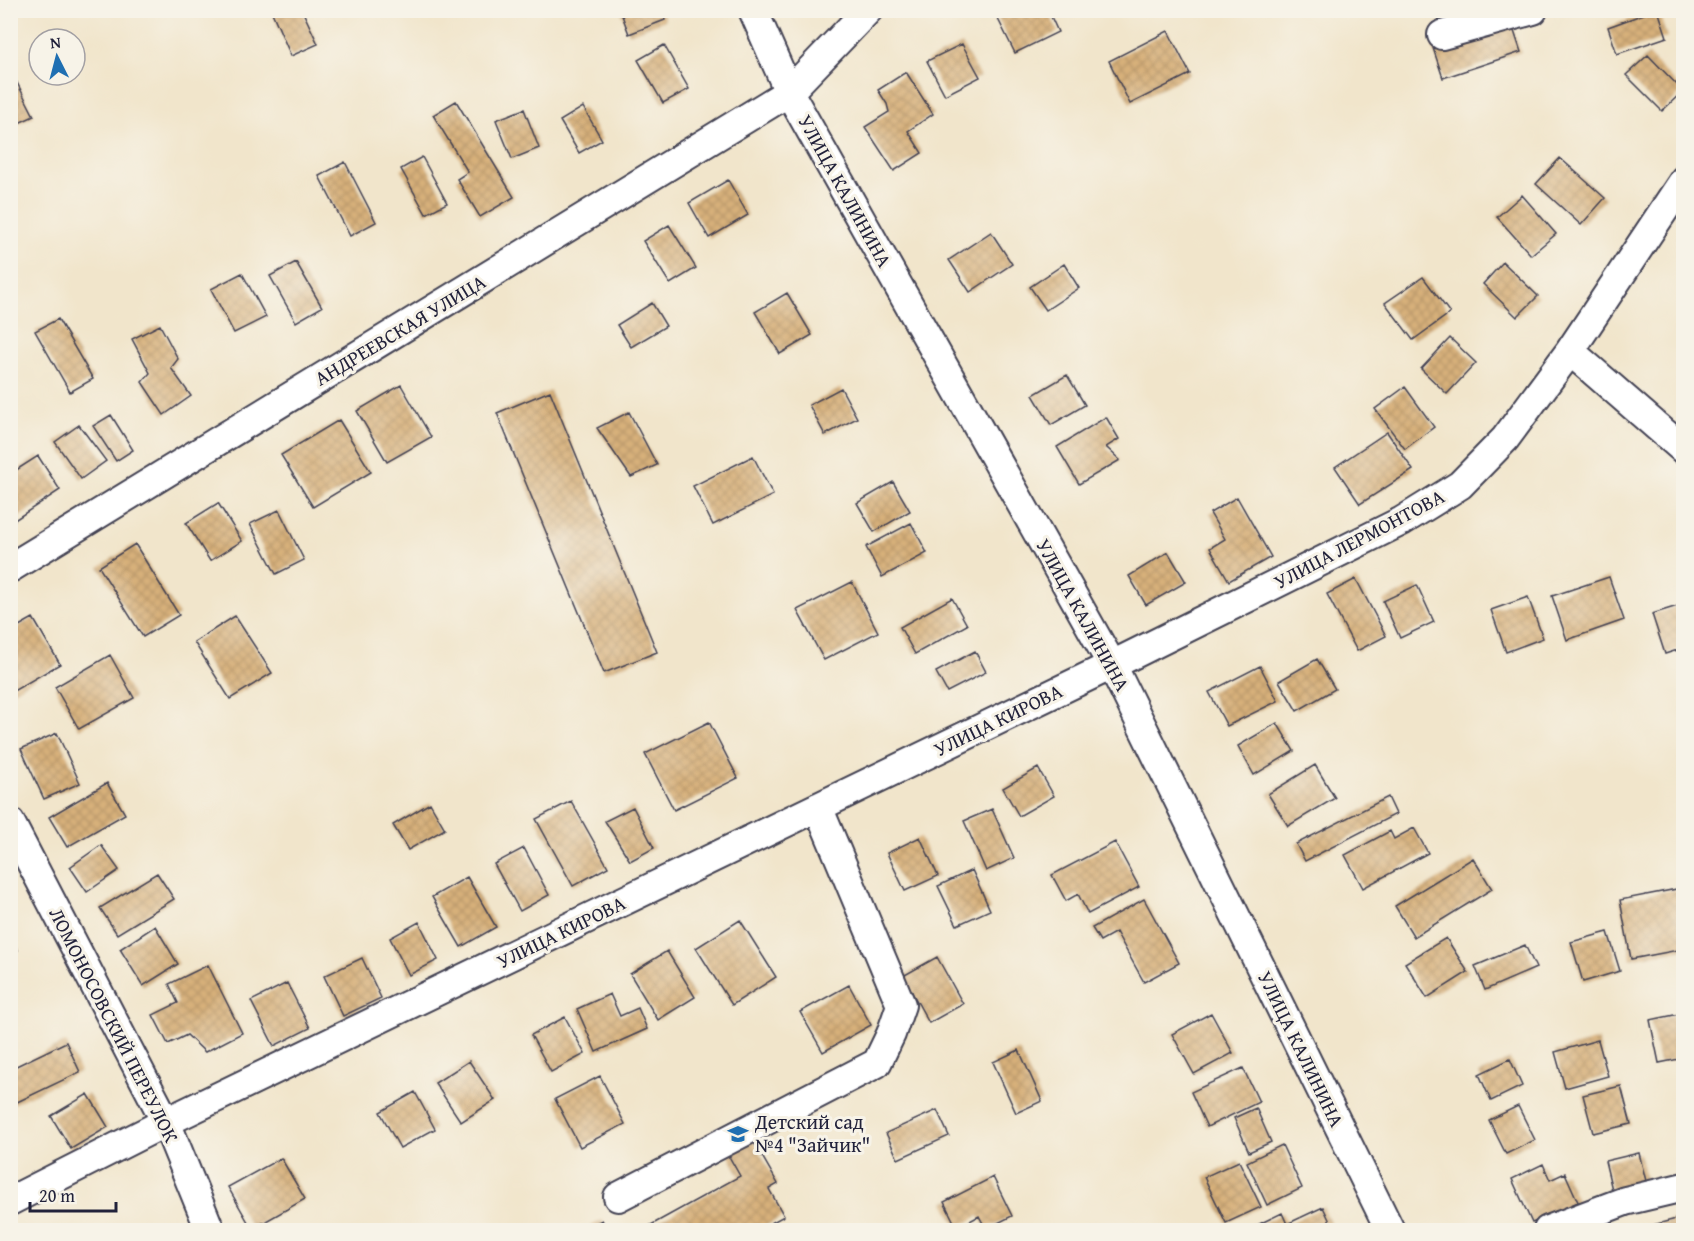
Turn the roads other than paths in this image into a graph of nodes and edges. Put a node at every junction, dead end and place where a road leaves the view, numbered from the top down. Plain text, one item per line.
1 (753, 10) edge
2 (868, 10) edge
3 (1533, 10) edge
4 (1442, 35) dead end
5 (789, 92) junction
6 (1683, 180) edge
7 (1570, 351) junction
8 (1683, 450) edge
9 (10, 568) edge
10 (1112, 665) junction
11 (818, 807) junction
12 (10, 822) edge
13 (166, 1122) junction
14 (1683, 1186) edge
15 (618, 1197) dead end
16 (10, 1201) edge
17 (210, 1230) edge
18 (1390, 1230) edge
19 (1548, 1230) edge

1 - 5 street, УЛИЦА КАЛИНИНА
2 - 5 street, АНДРЕЕВСКАЯ УЛИЦА
3 - 4 street
5 - 9 street, АНДРЕЕВСКАЯ УЛИЦА
5 - 10 street, УЛИЦА КАЛИНИНА
6 - 7 street, УЛИЦА ЛЕРМОНТОВА
7 - 8 street
7 - 10 street, УЛИЦА ЛЕРМОНТОВА
10 - 11 street, УЛИЦА КИРОВА
10 - 18 street, УЛИЦА КАЛИНИНА
11 - 13 street, УЛИЦА КИРОВА
11 - 15 street
12 - 13 street, ЛОМОНОСОВСКИЙ ПЕРЕУЛОК
13 - 16 street, УЛИЦА КИРОВА
13 - 17 street, ЛОМОНОСОВСКИЙ ПЕРЕУЛОК
14 - 19 street

